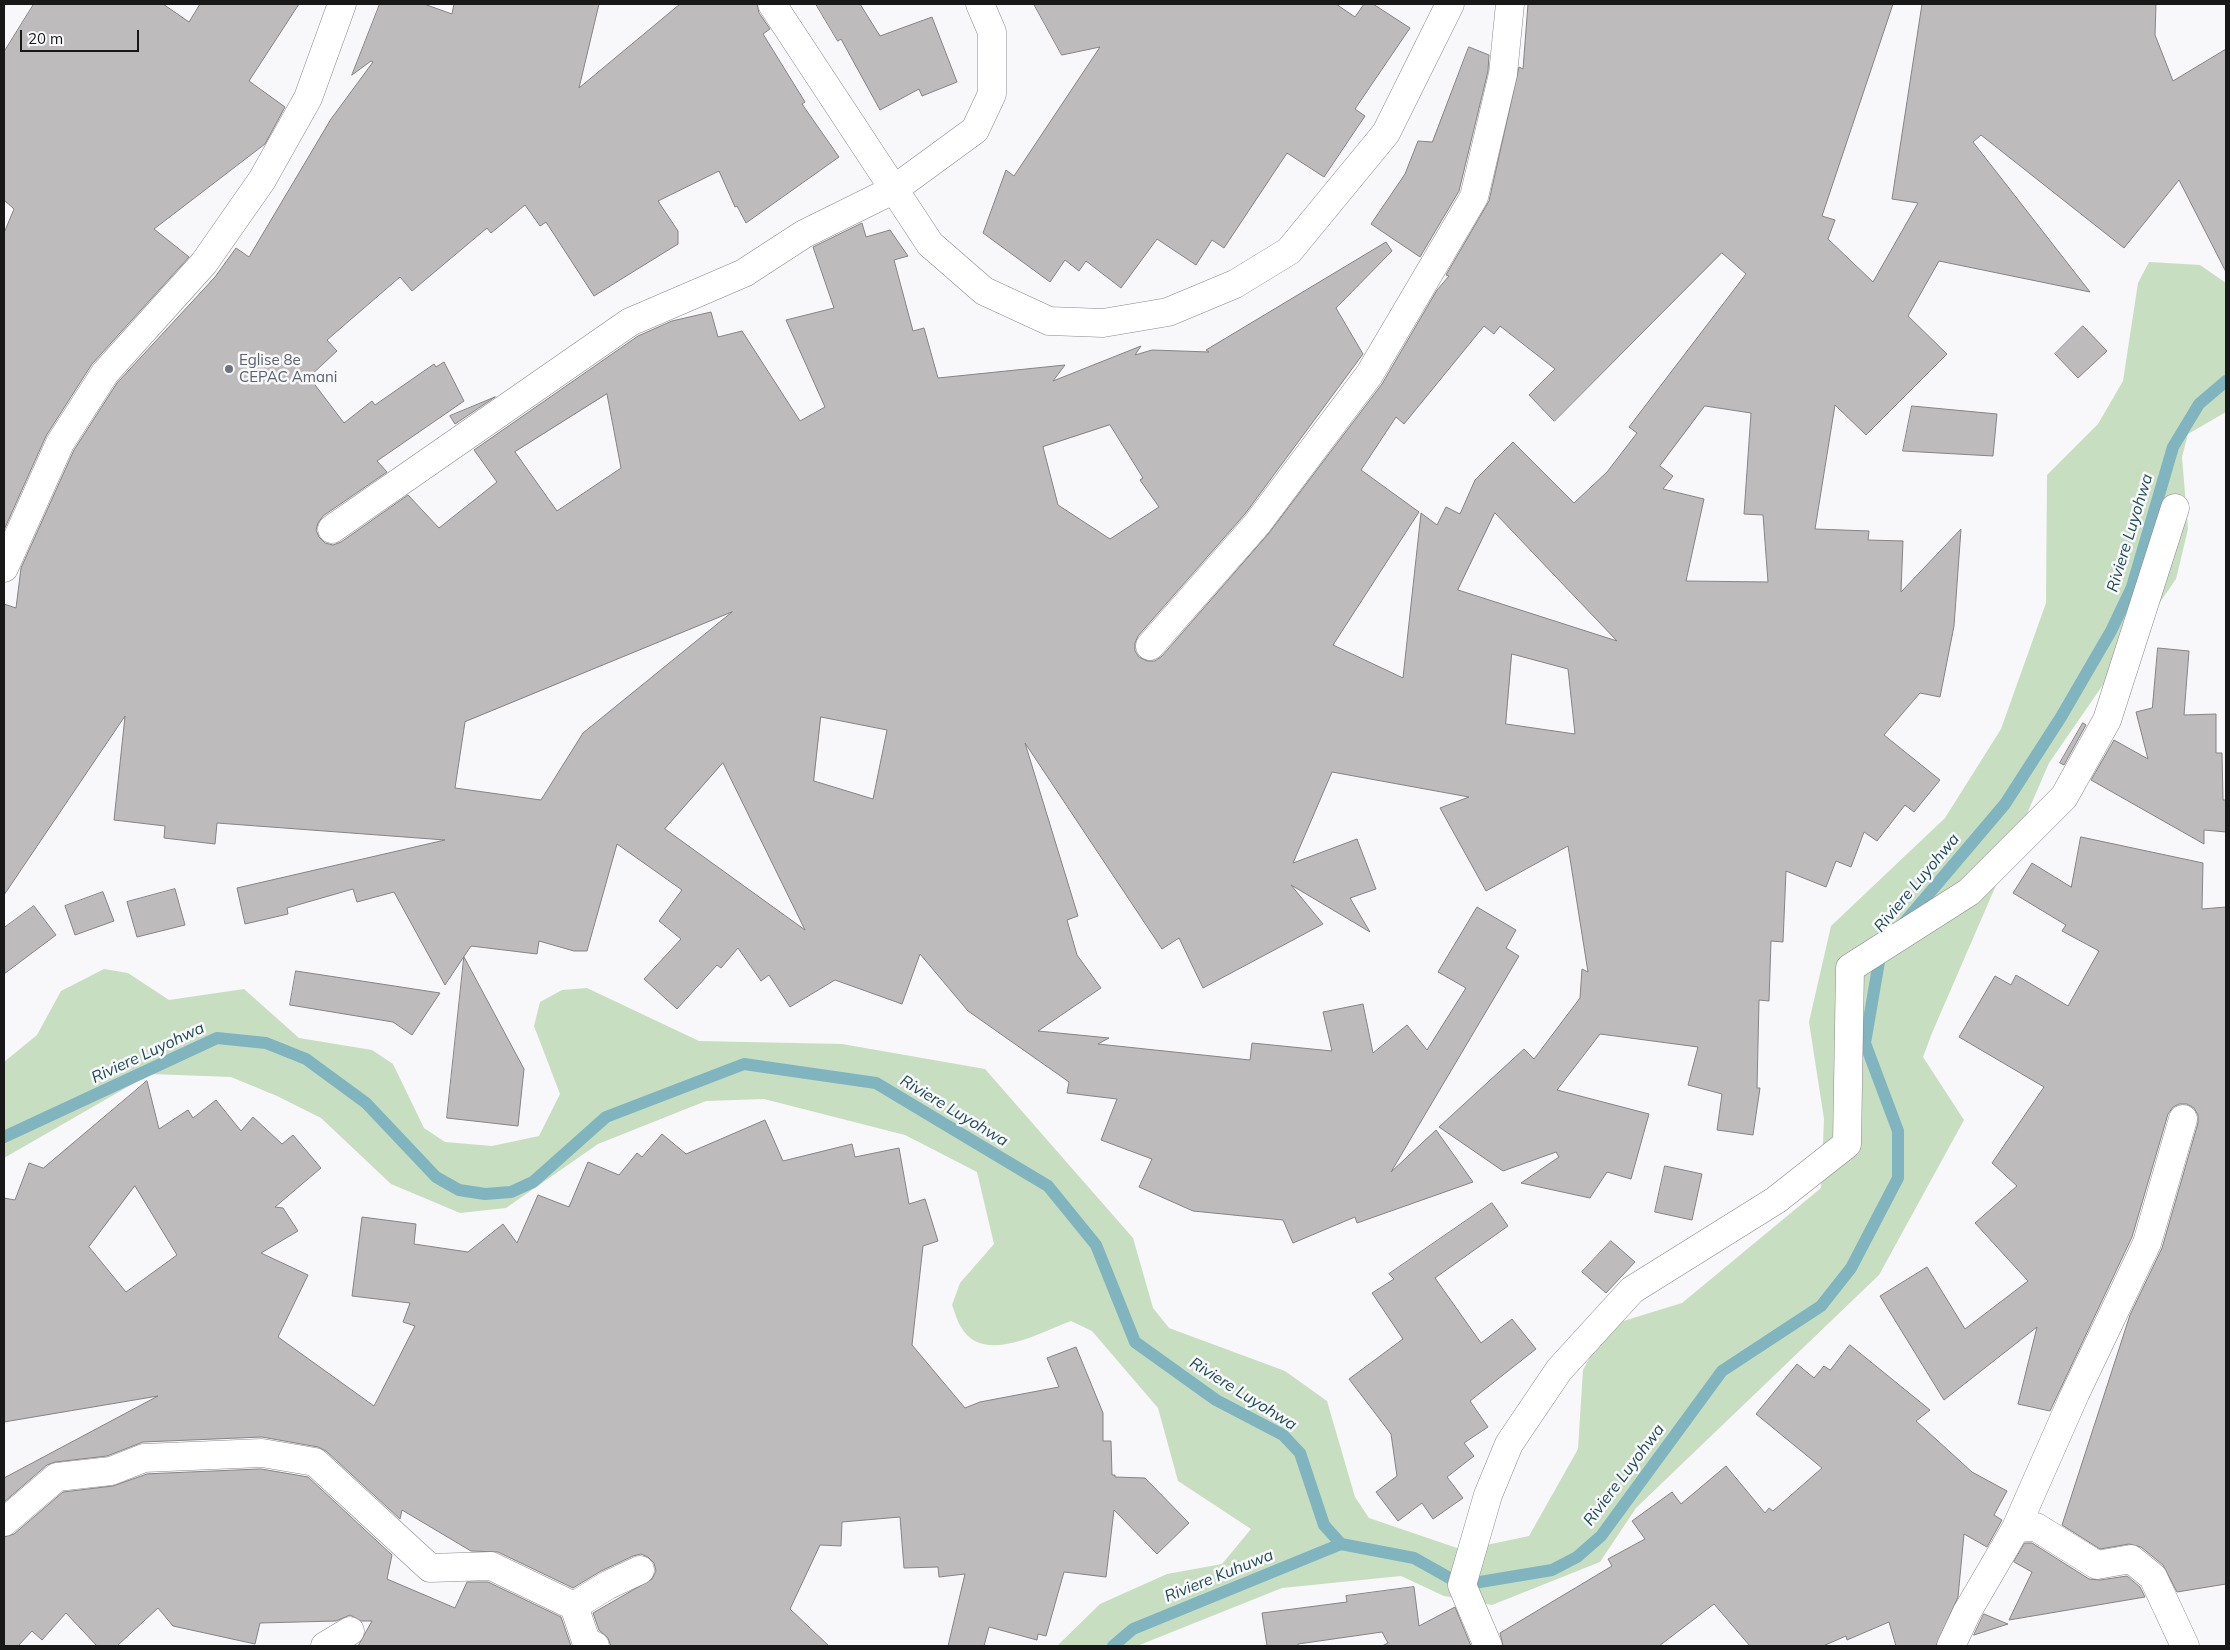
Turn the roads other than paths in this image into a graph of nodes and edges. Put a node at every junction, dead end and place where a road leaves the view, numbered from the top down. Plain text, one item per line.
1 (342, 4) edge
2 (772, 4) edge
3 (980, 4) edge
4 (1450, 4) edge
5 (1510, 4) edge
6 (893, 190) junction
7 (2175, 508) dead end
8 (332, 529) dead end
9 (4, 568) edge
10 (1150, 646) dead end
11 (2183, 1119) dead end
12 (4, 1522) edge
13 (2016, 1528) junction
14 (640, 1570) dead end
15 (574, 1606) junction
16 (350, 1631) dead end
17 (325, 1646) edge
18 (595, 1646) edge
19 (1488, 1646) edge
20 (1951, 1646) edge
21 (2185, 1646) edge

1 - 9 street
2 - 6 street
3 - 6 street
4 - 6 street
5 - 10 street
6 - 8 street
7 - 19 street
11 - 13 street
12 - 15 street
13 - 20 street
13 - 21 street
14 - 15 street
15 - 18 street
16 - 17 street

